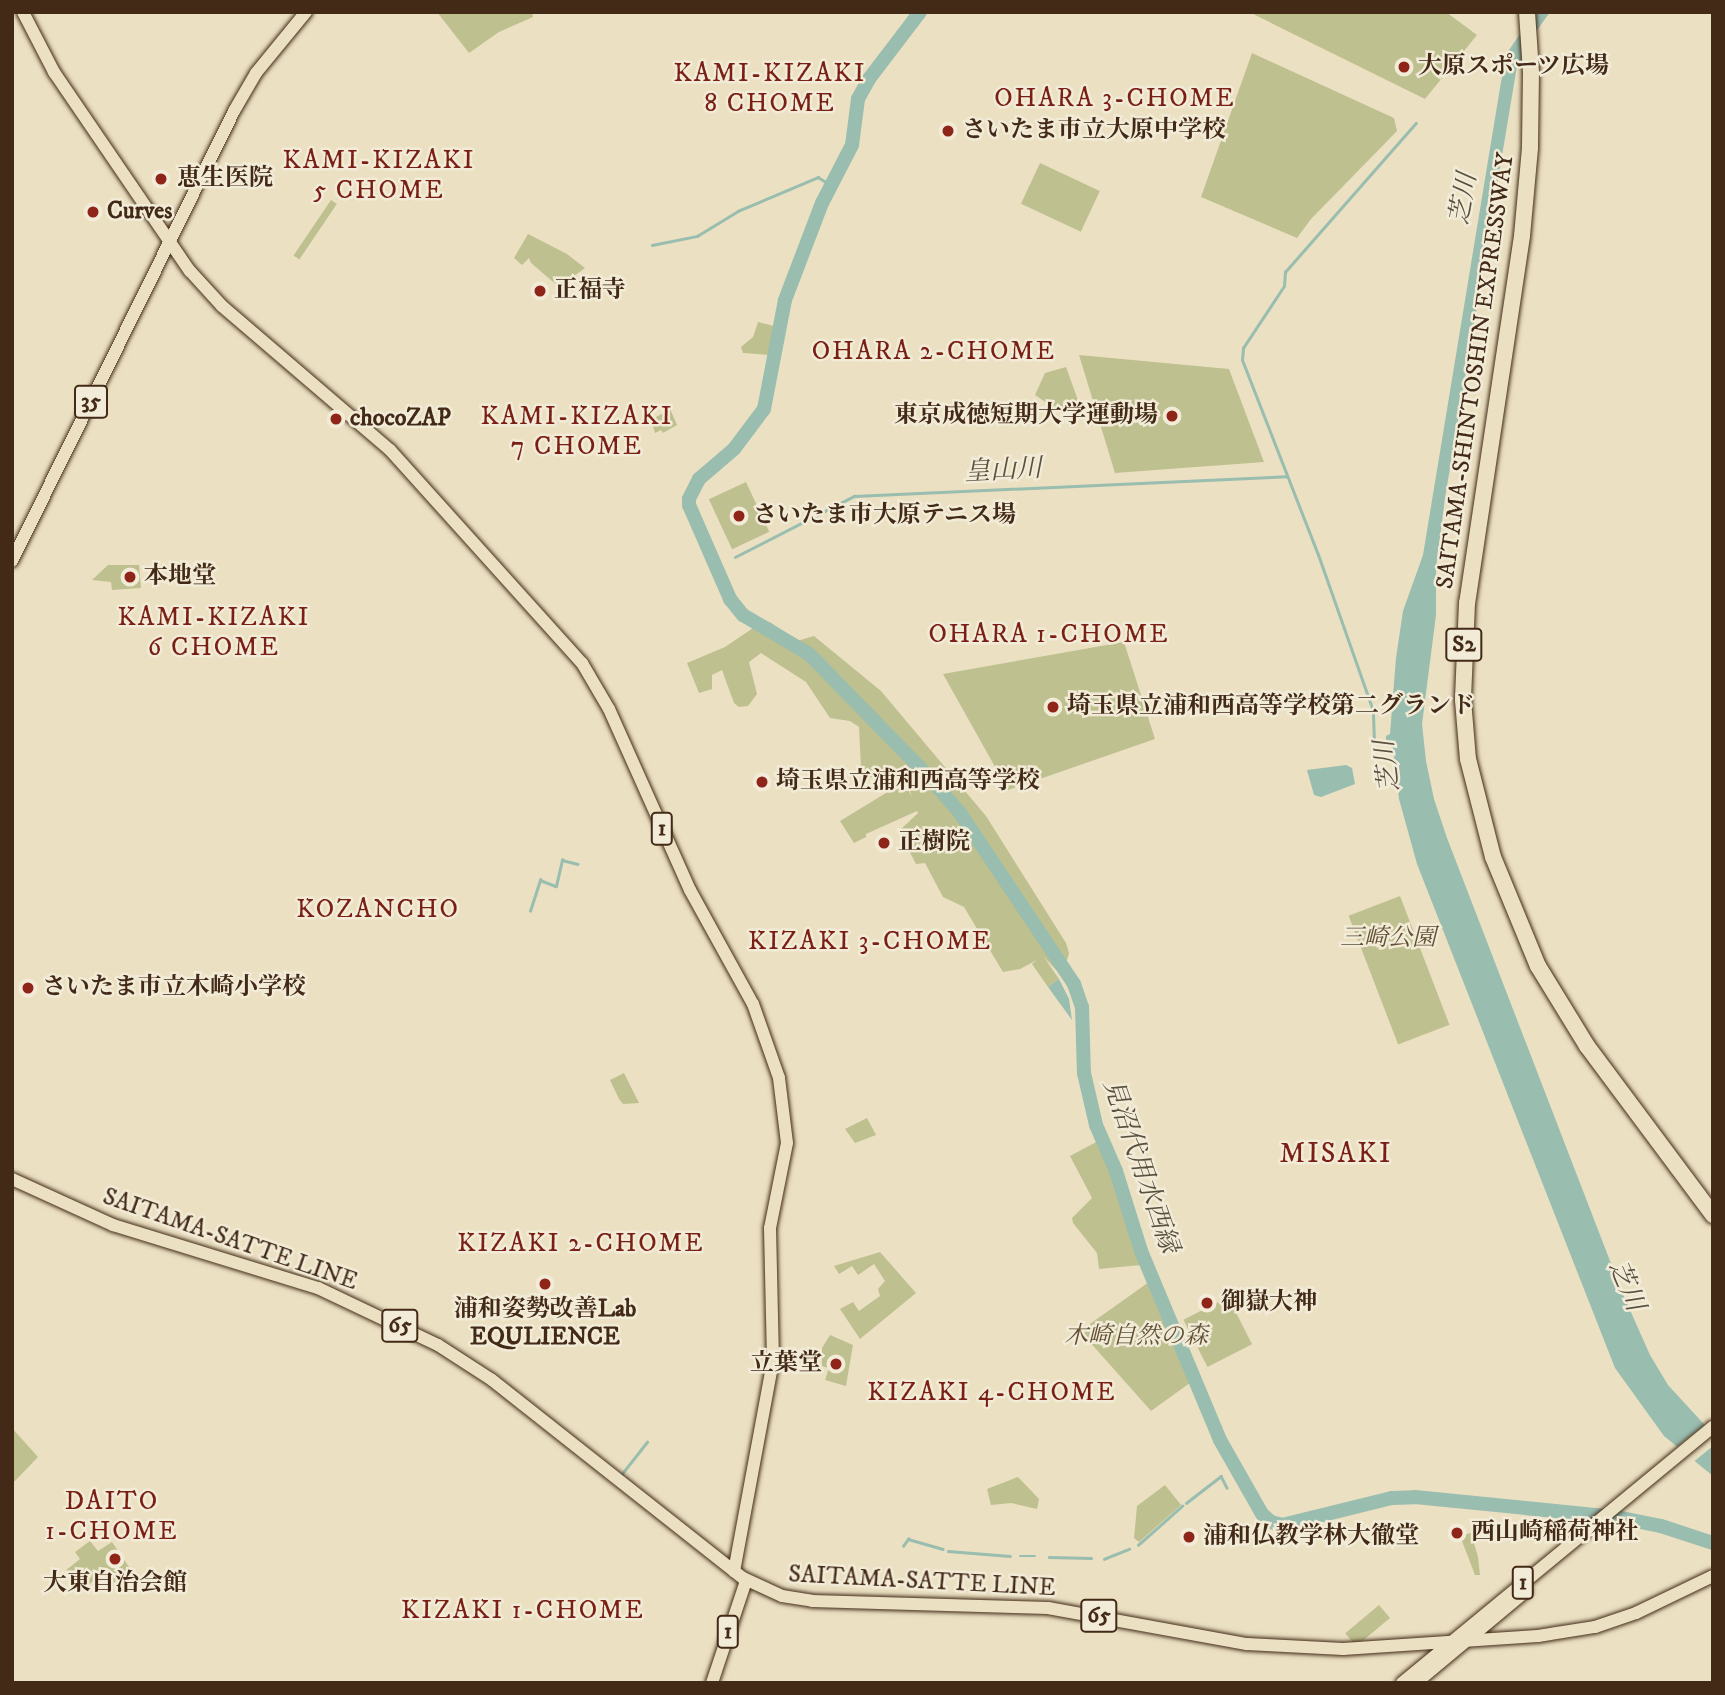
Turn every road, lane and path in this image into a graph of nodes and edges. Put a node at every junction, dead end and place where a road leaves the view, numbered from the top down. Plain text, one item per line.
1 (23, 12) edge
2 (306, 12) edge
3 (1527, 12) edge
4 (1534, 12) edge
5 (169, 242) junction
6 (12, 561) edge
7 (12, 1179) edge
8 (1713, 1199) edge
9 (1713, 1215) edge
10 (1713, 1427) edge
11 (1713, 1437) edge
12 (1599, 1527) junction
13 (734, 1571) junction
14 (1713, 1576) edge
15 (746, 1581) junction
16 (1468, 1640) junction
17 (1453, 1641) junction
18 (712, 1683) edge
19 (1402, 1683) edge
20 (1416, 1683) edge

1 - 5 main road
2 - 5 main road, 35
3 - 9 highway, SAITAMA-SHINTOSHIN EXPRESSWAY / S2
4 - 8 highway, SAITAMA-SHINTOSHIN EXPRESSWAY / S2
5 - 6 main road, 35
5 - 13 main road, 1
7 - 13 main road, SAITAMA-SATTE LINE / 65
10 - 12 main road, 1
11 - 12 main road, 1
12 - 16 main road, 1
12 - 17 main road, 1
13 - 15 main road, 1
14 - 16 main road, SAITAMA-SATTE LINE / 65
15 - 17 main road, SAITAMA-SATTE LINE / 65
15 - 18 main road, 1
16 - 17 main road, SAITAMA-SATTE LINE / 65
16 - 20 main road, 1
17 - 19 main road, 1

